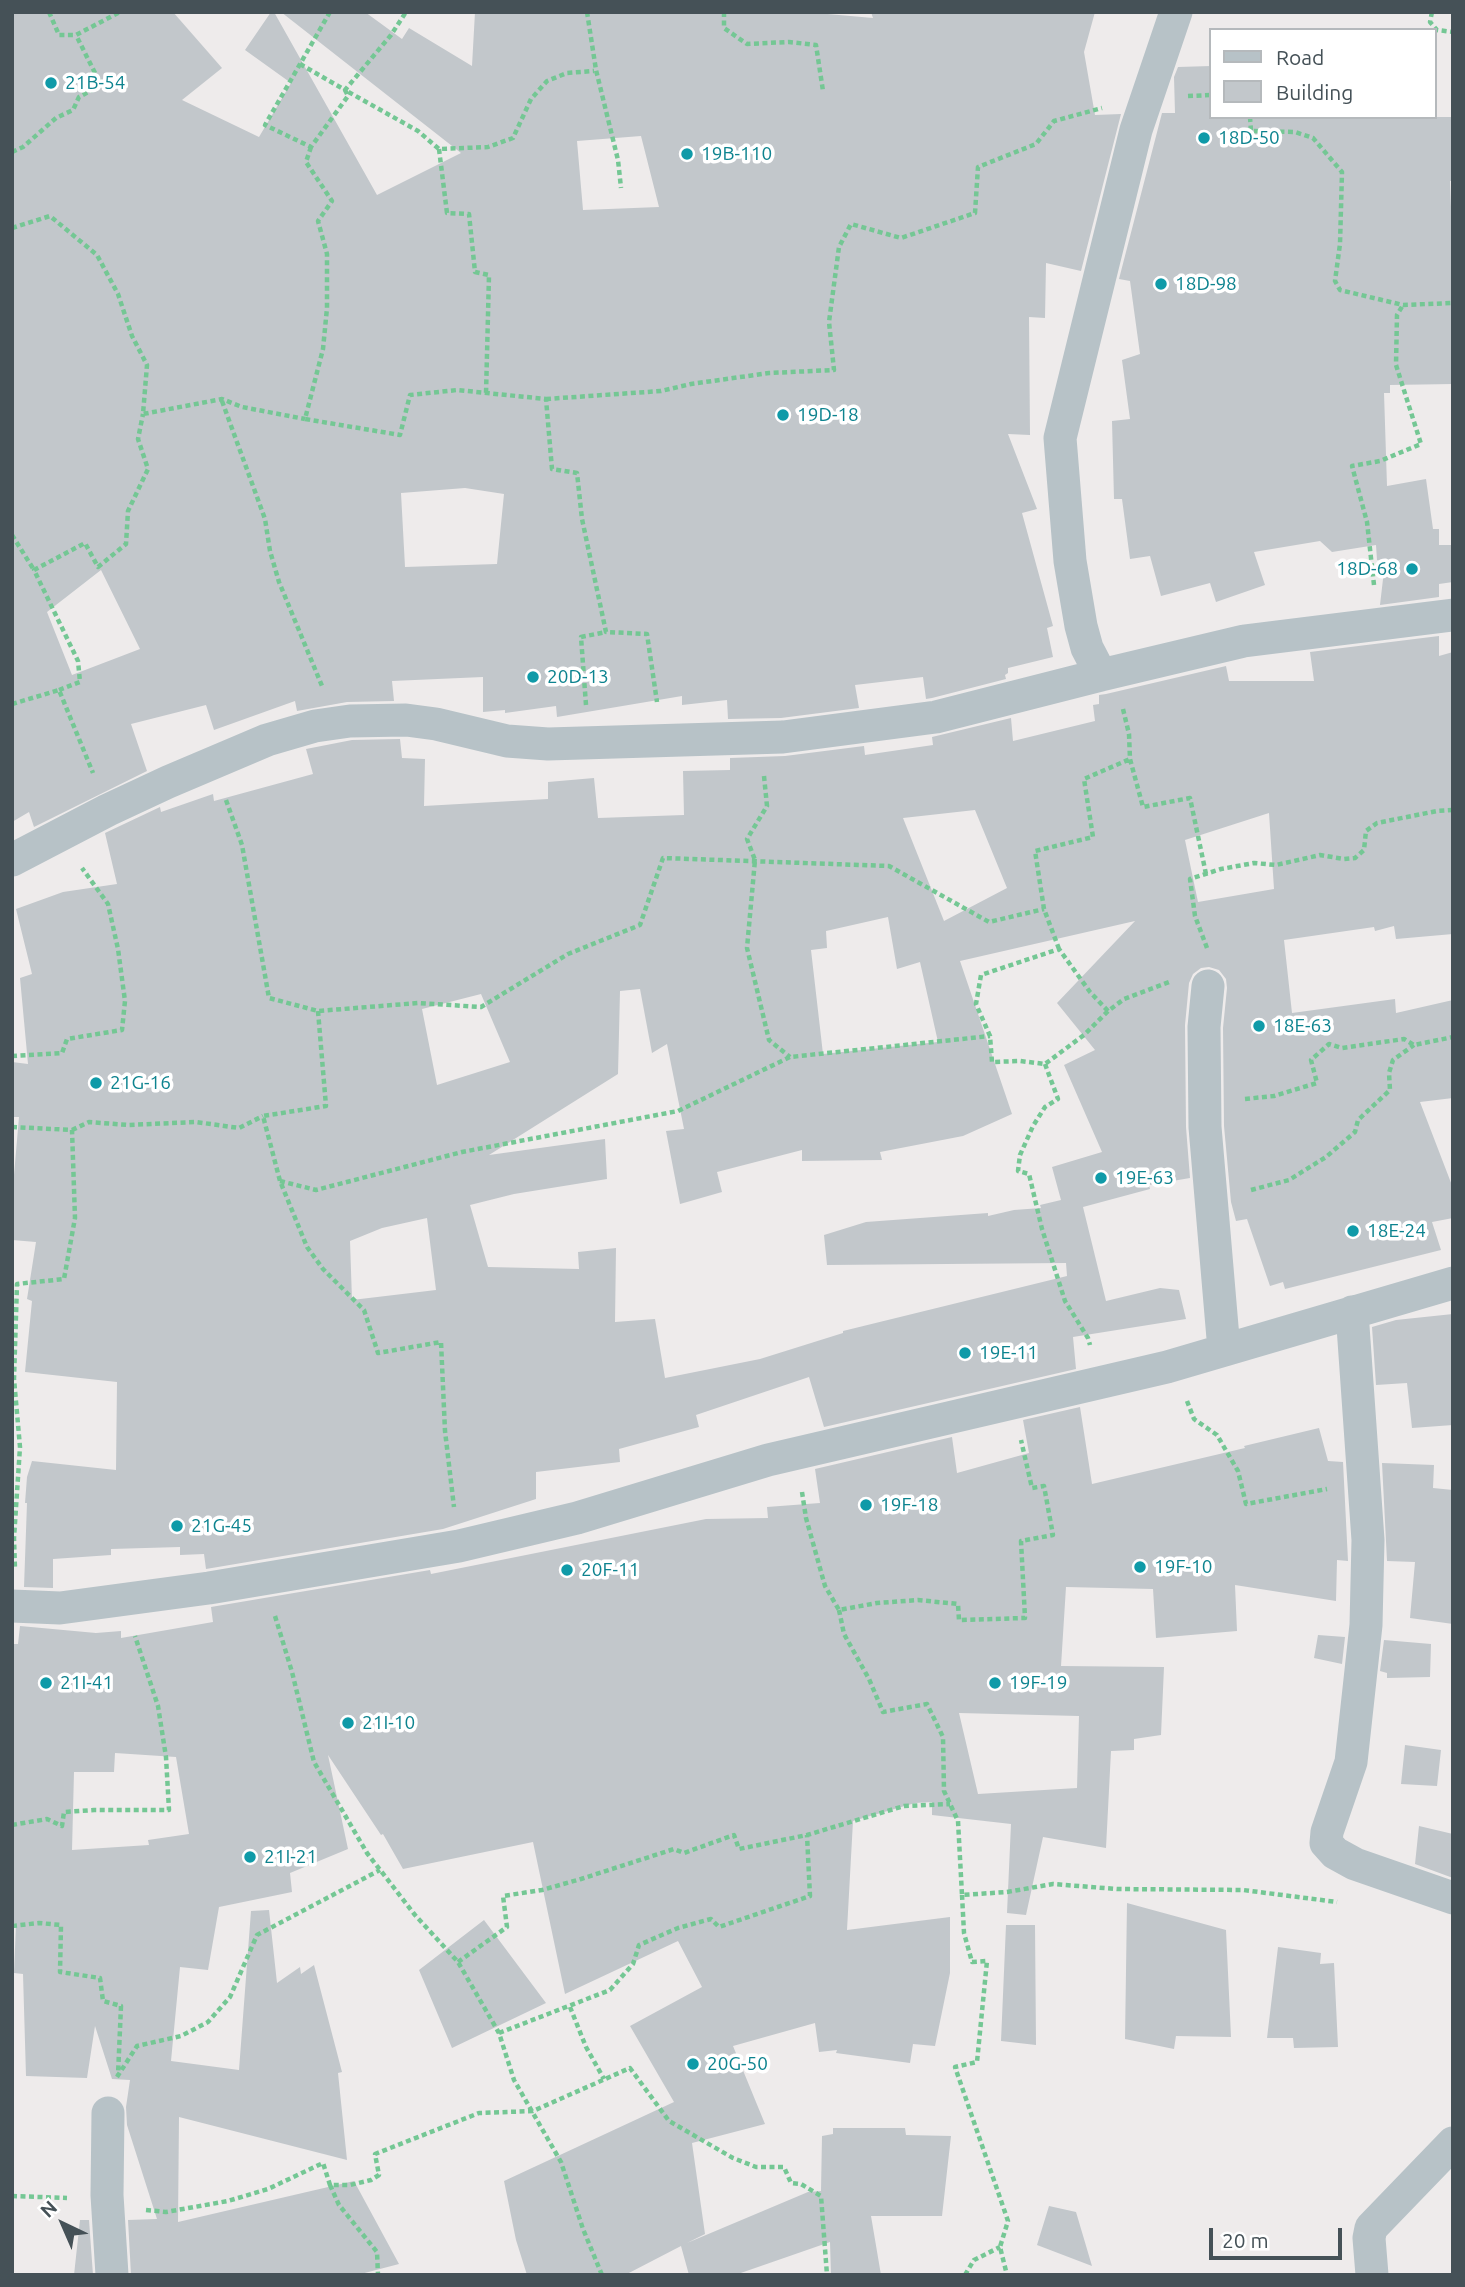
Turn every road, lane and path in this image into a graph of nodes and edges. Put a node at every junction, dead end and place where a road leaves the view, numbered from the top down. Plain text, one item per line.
1 (50, 12) edge
2 (120, 12) edge
3 (330, 12) edge
4 (406, 12) edge
5 (587, 12) edge
6 (724, 12) edge
7 (1176, 12) edge
8 (1432, 12) edge
9 (1435, 28) edge
10 (76, 35) junction
11 (299, 64) junction
12 (594, 71) dead end
13 (345, 90) junction
14 (823, 91) dead end
15 (1250, 119) edge
16 (1139, 120) junction
17 (311, 147) junction
18 (439, 149) junction
19 (12, 152) edge
20 (621, 188) dead end
21 (12, 228) edge
22 (1453, 303) edge
23 (1403, 305) junction
24 (486, 394) junction
25 (222, 399) junction
26 (546, 399) junction
27 (142, 414) junction
28 (304, 419) junction
29 (12, 535) edge
30 (34, 570) junction
31 (1453, 615) edge
32 (1375, 624) junction
33 (606, 632) junction
34 (1101, 676) junction
35 (59, 690) junction
36 (12, 704) edge
37 (333, 724) junction
38 (783, 737) junction
39 (660, 740) junction
40 (589, 742) junction
41 (1130, 759) junction
42 (213, 762) junction
43 (108, 810) junction
44 (1453, 810) edge
45 (26, 854) edge
46 (755, 860) junction
47 (1206, 874) junction
48 (1044, 909) junction
49 (1059, 949) junction
50 (1209, 977) junction
51 (318, 1011) junction
52 (1108, 1011) junction
53 (990, 1036) junction
54 (1453, 1037) edge
55 (1414, 1045) junction
56 (12, 1056) edge
57 (790, 1057) junction
58 (1045, 1064) junction
59 (1205, 1101) junction
60 (263, 1116) junction
61 (12, 1127) edge
62 (72, 1130) junction
63 (280, 1181) junction
64 (1210, 1189) junction
65 (1453, 1283) edge
66 (1352, 1312) junction
67 (1224, 1350) junction
68 (1167, 1367) junction
69 (1099, 1383) junction
70 (1013, 1403) junction
71 (797, 1453) junction
72 (1365, 1491) junction
73 (458, 1546) junction
74 (264, 1578) junction
75 (121, 1600) junction
76 (14, 1606) edge
77 (839, 1609) junction
78 (950, 1804) junction
79 (12, 1825) edge
80 (807, 1835) junction
81 (380, 1870) junction
82 (962, 1895) junction
83 (1453, 1898) edge
84 (1344, 1902) dead end
85 (12, 1926) edge
86 (458, 1962) junction
87 (570, 2007) junction
88 (499, 2033) junction
89 (117, 2076) junction
90 (604, 2079) junction
91 (533, 2111) junction
92 (108, 2113) joint
93 (1453, 2143) edge
94 (330, 2185) junction
95 (107, 2195) junction
96 (12, 2196) edge
97 (1000, 2247) junction
98 (112, 2275) edge
99 (378, 2275) edge
100 (602, 2275) edge
101 (827, 2275) edge
102 (965, 2275) edge
103 (1007, 2275) edge
104 (1372, 2275) edge

1 - 10 path
2 - 10 path
3 - 11 path
4 - 13 path
5 - 20 path
6 - 14 path
7 - 16 street
8 - 9 path
10 - 19 path
11 - 13 path
11 - 17 path
12 - 18 path
13 - 17 path
13 - 18 path
15 - 23 path
16 - 26 path
16 - 34 street
17 - 28 path
18 - 24 path
21 - 27 path
22 - 23 path
23 - 32 path
24 - 26 path
24 - 28 path
25 - 27 path
25 - 28 path
25 - 37 path
26 - 33 path
27 - 30 path
29 - 30 path
30 - 35 path
31 - 32 street
32 - 34 street
33 - 39 path
33 - 40 path
34 - 38 street
34 - 41 path
35 - 36 path
35 - 43 path
37 - 40 street
37 - 42 street
38 - 39 street
38 - 46 path
39 - 40 street
41 - 47 path
41 - 48 path
42 - 43 street
42 - 51 path
43 - 45 street
44 - 47 path
45 - 56 path
46 - 48 path
46 - 51 path
46 - 57 path
47 - 50 path
48 - 49 path
49 - 52 path
49 - 53 path
50 - 52 path
50 - 59 street
51 - 60 path
52 - 58 path
53 - 57 path
53 - 58 path
54 - 55 path
55 - 59 path
55 - 64 path
57 - 63 path
58 - 69 path
59 - 64 street
60 - 62 path
60 - 63 path
61 - 62 path
62 - 76 path
63 - 73 path
64 - 67 street
65 - 66 street
66 - 67 street
66 - 72 street
67 - 68 street
68 - 69 street
68 - 72 path
69 - 70 street
70 - 71 street
70 - 77 path
71 - 73 street
71 - 77 path
72 - 83 street
73 - 74 street
74 - 75 street
74 - 81 path
75 - 76 street
75 - 79 path
77 - 78 path
78 - 80 path
78 - 82 path
80 - 86 path
80 - 87 path
81 - 86 path
81 - 89 path
82 - 84 path
82 - 97 path
85 - 89 path
86 - 88 path
87 - 88 path
87 - 90 path
88 - 91 path
89 - 92 path
90 - 91 path
90 - 101 path
91 - 94 path
91 - 100 path
92 - 95 street
93 - 104 street
94 - 95 path
94 - 99 path
95 - 96 path
95 - 98 street
97 - 102 path
97 - 103 path

